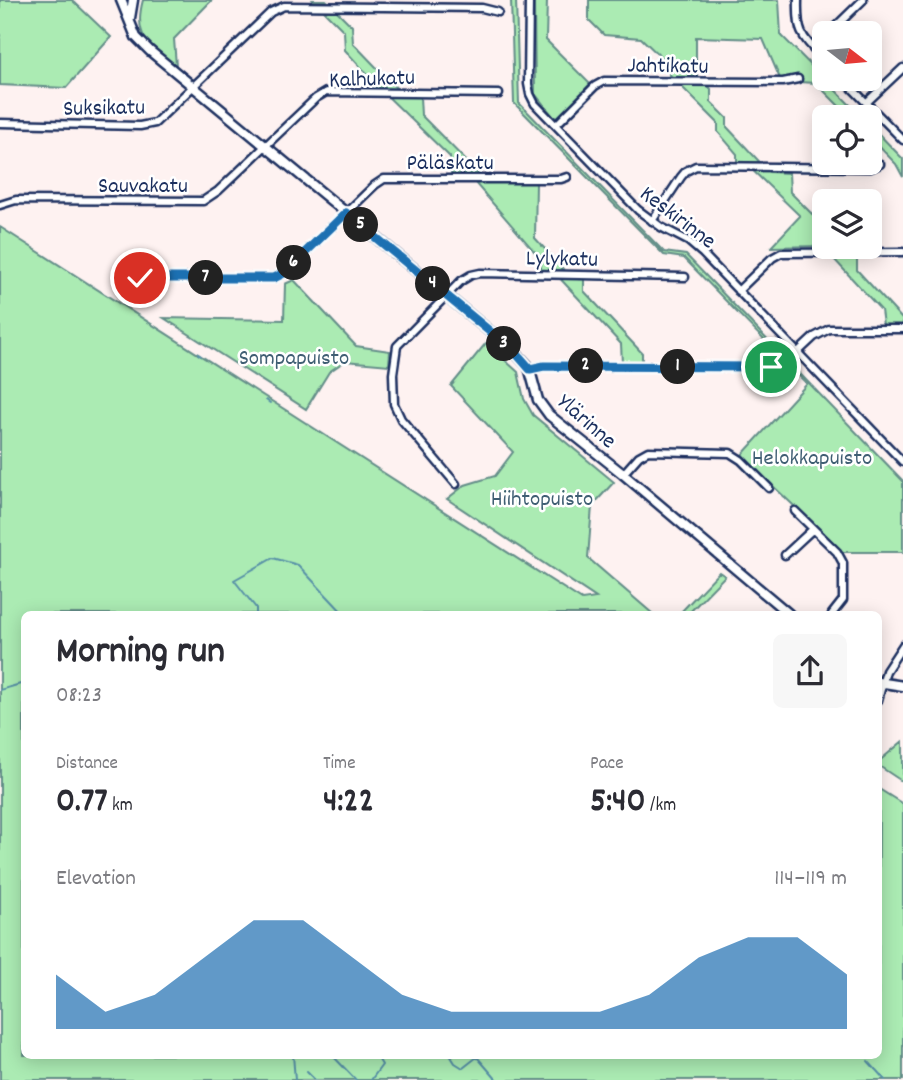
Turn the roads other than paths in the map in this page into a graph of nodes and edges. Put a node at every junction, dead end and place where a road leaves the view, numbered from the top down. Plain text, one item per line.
1 (121, 0) edge
2 (133, 0) edge
3 (529, 0) edge
4 (797, 0) edge
5 (863, 0) edge
6 (498, 12) dead end
7 (130, 21) junction
8 (841, 21) edge
9 (812, 47) edge
10 (903, 68) edge
11 (798, 79) dead end
12 (194, 87) junction
13 (856, 91) edge
14 (499, 94) dead end
15 (867, 102) junction
16 (0, 123) edge
17 (556, 125) junction
18 (903, 140) edge
19 (266, 146) junction
20 (812, 167) edge
21 (567, 177) dead end
22 (0, 205) edge
23 (346, 213) junction
24 (652, 220) junction
25 (903, 252) edge
26 (685, 277) dead end
27 (126, 284) dead end
28 (738, 291) junction
29 (446, 296) junction
30 (903, 329) edge
31 (798, 352) junction
32 (771, 367) dead end
33 (530, 369) junction
34 (903, 462) edge
35 (623, 474) junction
36 (456, 484) dead end
37 (769, 488) dead end
38 (795, 510) dead end
39 (813, 529) junction
40 (785, 555) dead end
41 (785, 611) edge
42 (834, 611) edge
43 (903, 645) edge
44 (882, 679) edge
45 (882, 683) edge
46 (903, 686) edge

1 - 7 street, Ylärinne
2 - 7 street
3 - 17 street, Keskirinne
4 - 9 street
5 - 8 street
6 - 12 street, Suksikatu
7 - 12 street, Ylärinne
10 - 15 street
11 - 17 street, Jahtikatu
12 - 16 street, Suksikatu
12 - 19 street, Ylärinne
13 - 15 street
14 - 19 street, Kalhukatu
15 - 18 street
17 - 24 street, Keskirinne
19 - 22 street, Sauvakatu
19 - 23 street, Ylärinne
20 - 24 street
21 - 23 street, Päläskatu
23 - 27 street, Päläskatu
23 - 29 street, Ylärinne
24 - 28 street, Keskirinne
25 - 28 street
26 - 29 street, Lylykatu
28 - 31 street, Keskirinne
29 - 33 street, Ylärinne
29 - 36 street, Lylykatu
30 - 31 street
31 - 34 street, Keskirinne
32 - 33 street
33 - 35 street, Ylärinne
35 - 37 street
35 - 41 street, Ylärinne
38 - 39 street
39 - 40 street
39 - 42 street
43 - 44 street
45 - 46 street

